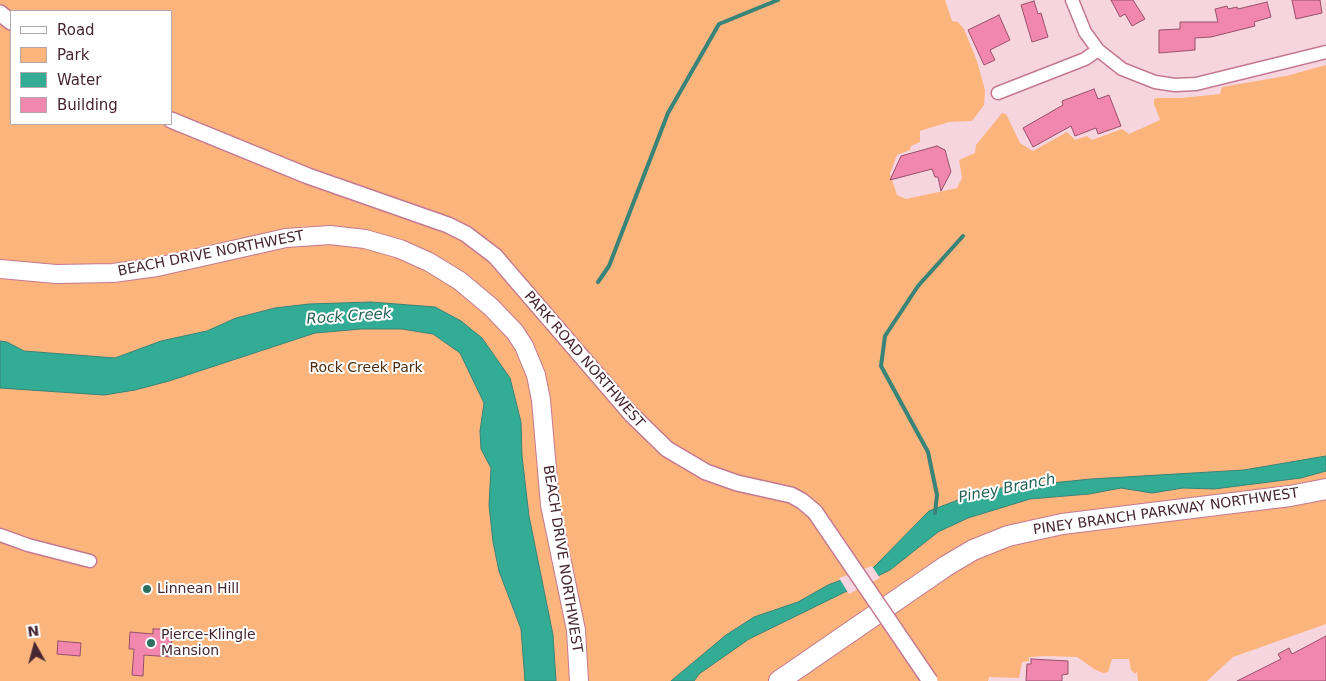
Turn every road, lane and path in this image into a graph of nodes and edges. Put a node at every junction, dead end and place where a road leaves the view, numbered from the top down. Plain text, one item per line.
1 (1072, 0) edge
2 (0, 13) edge
3 (10, 21) edge
4 (1098, 50) junction
5 (1326, 52) edge
6 (998, 93) dead end
7 (172, 120) edge
8 (0, 269) edge
9 (1326, 489) edge
10 (0, 535) edge
11 (90, 561) dead end
12 (578, 681) edge
13 (780, 681) edge
14 (930, 681) edge

1 - 4 street
2 - 3 street
4 - 5 street
4 - 6 street
7 - 14 street, PARK ROAD NORTHWEST, bridge
8 - 12 main road, BEACH DRIVE NORTHWEST
9 - 13 main road, PINEY BRANCH PARKWAY NORTHWEST
10 - 11 street

